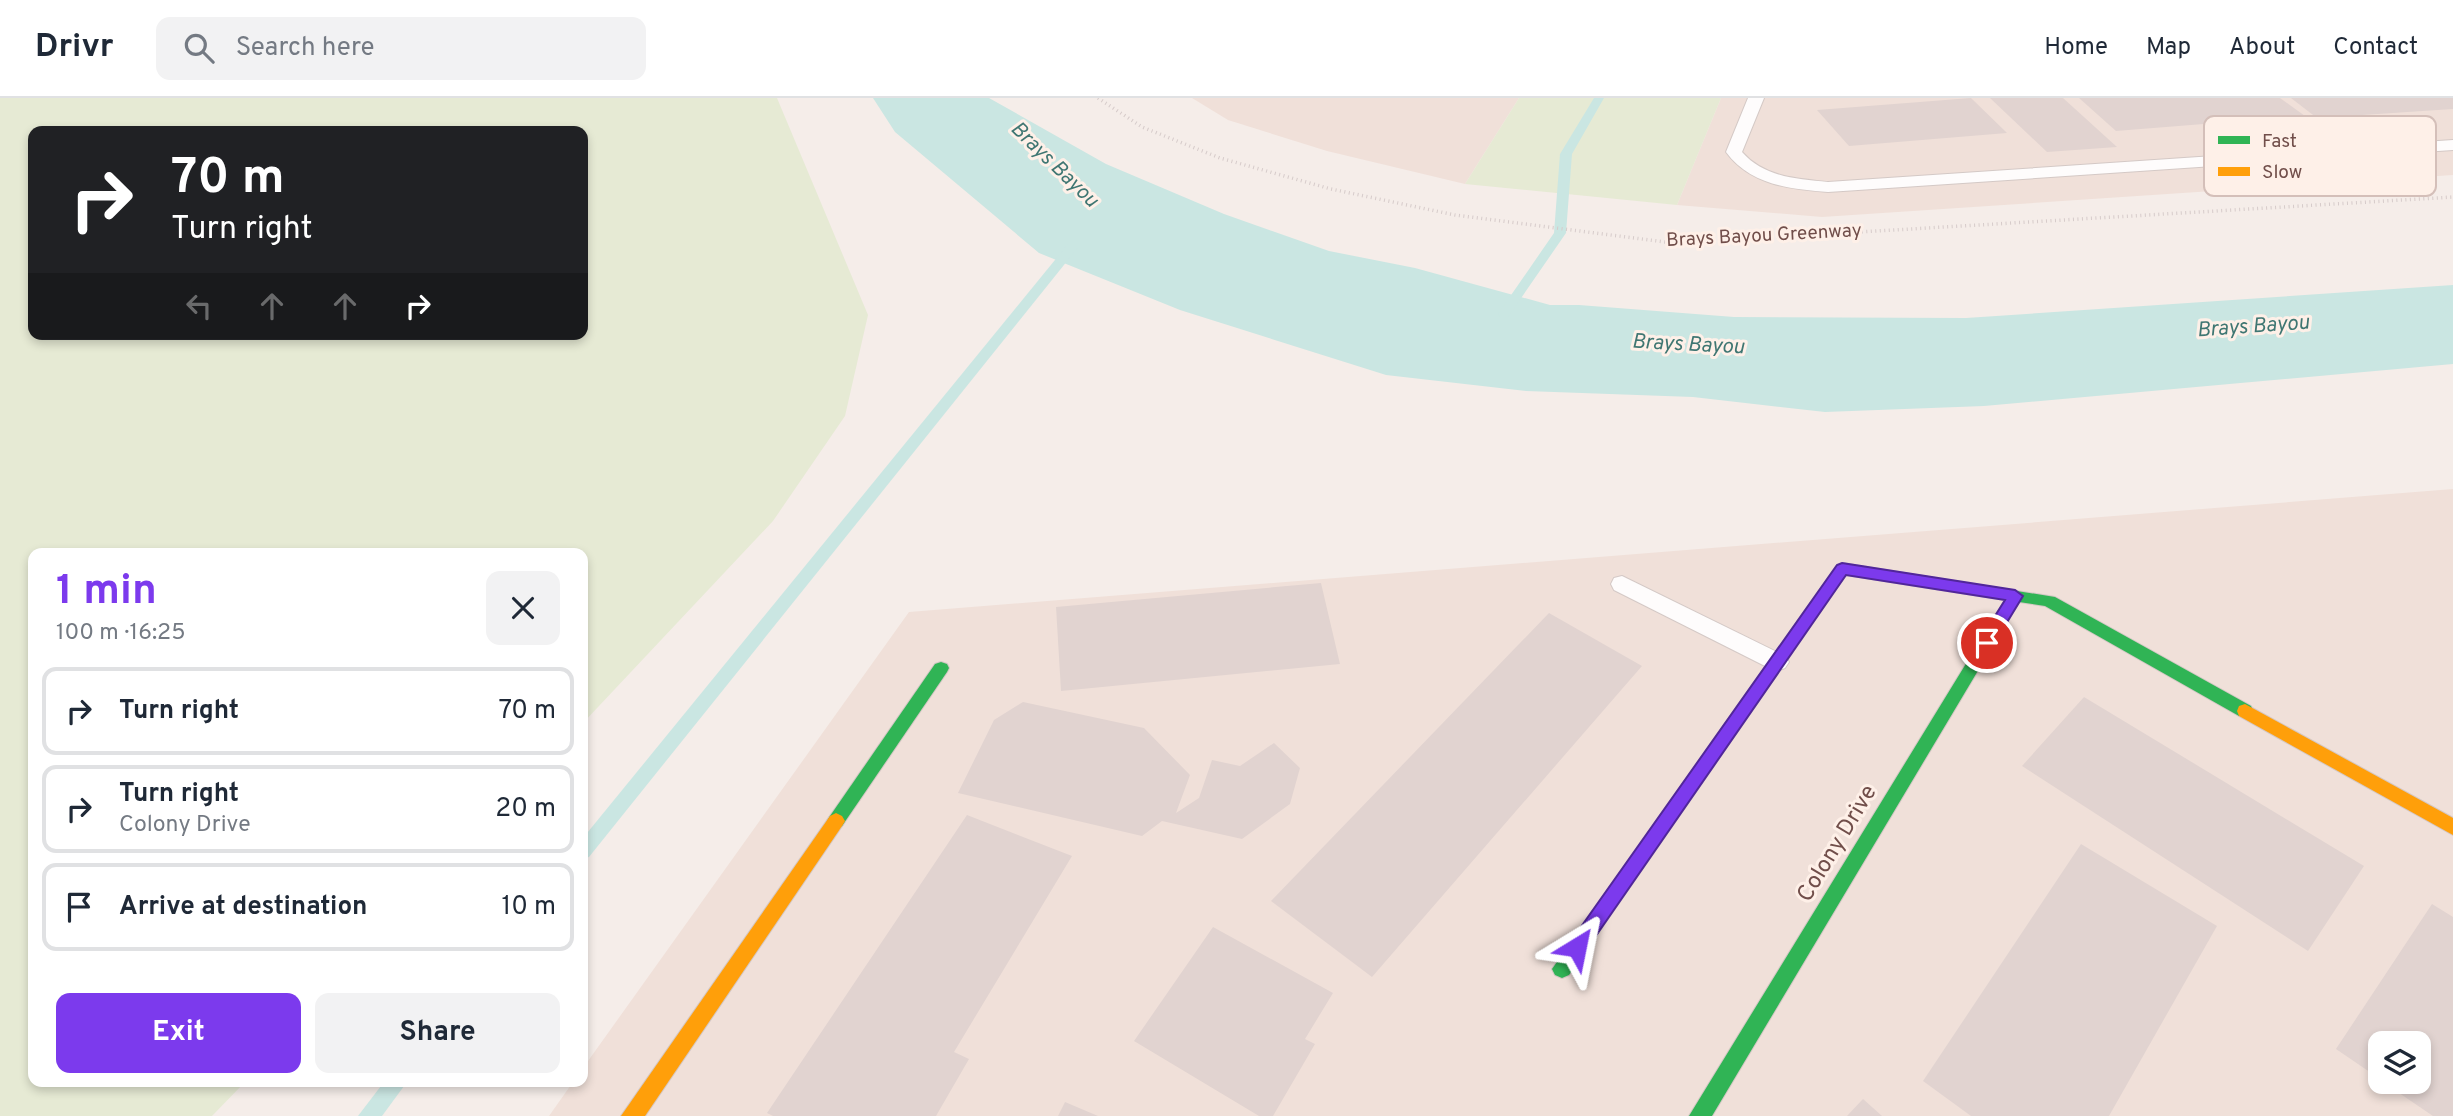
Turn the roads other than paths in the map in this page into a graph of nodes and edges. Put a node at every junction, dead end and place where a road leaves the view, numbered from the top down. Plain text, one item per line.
1 (1756, 98) edge
2 (2204, 162) edge
3 (1622, 584) dead end
4 (2015, 596) junction
5 (1777, 662) junction
6 (941, 668) dead end
7 (2453, 827) edge
8 (1562, 969) dead end
9 (632, 1116) edge
10 (1700, 1116) edge

1 - 2 lane
3 - 5 lane
4 - 5 street
4 - 7 street
4 - 10 street, Colony Drive
5 - 8 street
6 - 9 street

